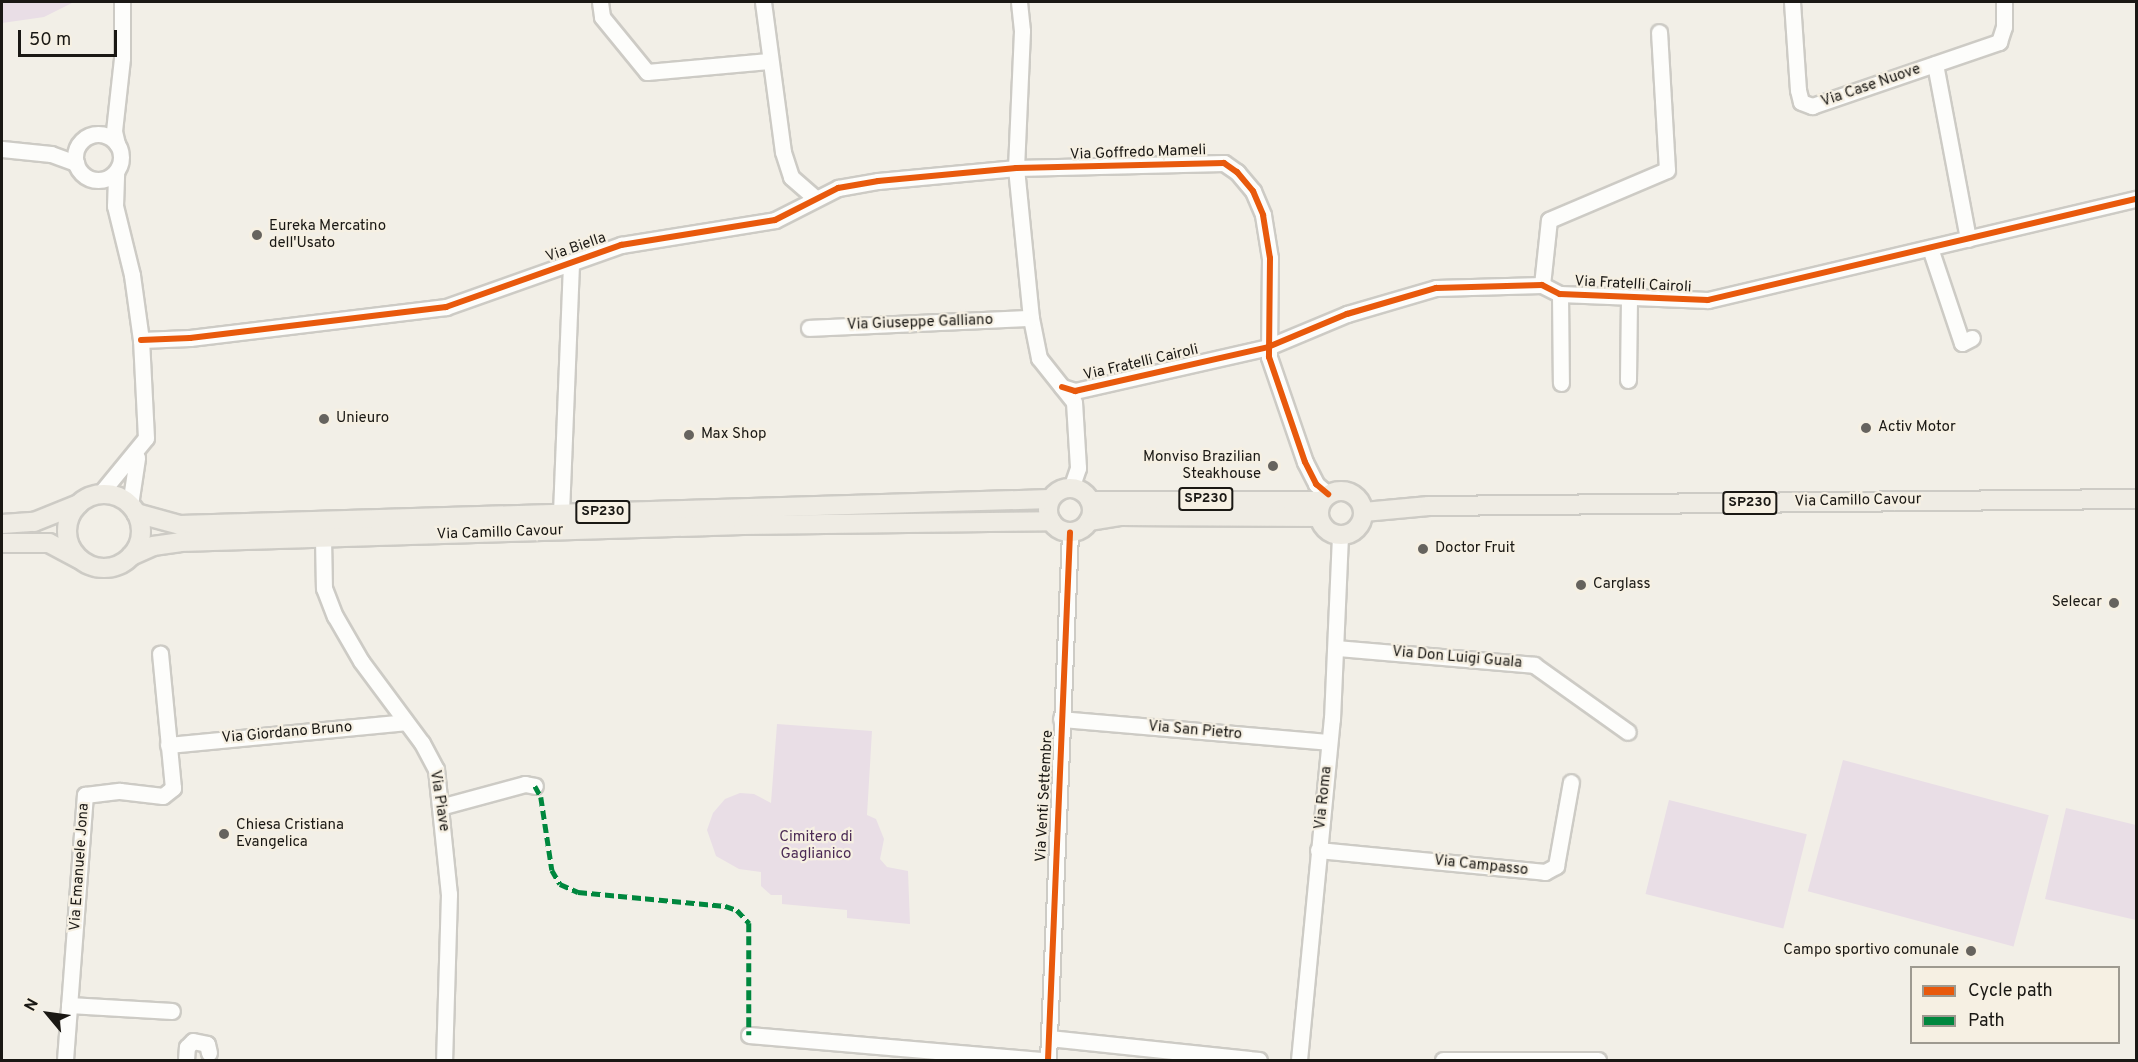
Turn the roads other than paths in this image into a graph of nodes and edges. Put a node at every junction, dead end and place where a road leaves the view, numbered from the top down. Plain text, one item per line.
1 (122, 2) edge
2 (600, 2) edge
3 (763, 2) edge
4 (1019, 2) edge
5 (1792, 2) edge
6 (2004, 2) edge
7 (1659, 33) dead end
8 (769, 61) junction
9 (1935, 64) junction
10 (117, 98) junction
11 (90, 135) junction
12 (117, 144) junction
13 (78, 146) junction
14 (2, 149) edge
15 (54, 154) junction
16 (76, 163) junction
17 (1016, 168) junction
18 (116, 172) junction
19 (95, 180) junction
20 (815, 198) junction
21 (2136, 199) edge
22 (115, 206) junction
23 (1968, 239) junction
24 (1929, 248) junction
25 (571, 262) junction
26 (1542, 285) junction
27 (1560, 294) junction
28 (1629, 299) junction
29 (1030, 318) junction
30 (809, 328) dead end
31 (1972, 338) dead end
32 (141, 340) junction
33 (1268, 347) junction
34 (1628, 380) dead end
35 (1561, 383) dead end
36 (1062, 387) junction
37 (141, 446) junction
38 (1071, 488) junction
39 (100, 494) junction
40 (1050, 499) junction
41 (2136, 500) edge
42 (1090, 501) junction
43 (79, 504) junction
44 (1323, 504) junction
45 (133, 509) junction
46 (1364, 512) junction
47 (561, 513) junction
48 (1089, 520) junction
49 (1051, 521) junction
50 (2, 524) edge
51 (1070, 532) junction
52 (1340, 535) junction
53 (323, 538) junction
54 (2, 543) edge
55 (131, 556) junction
56 (79, 559) junction
57 (1337, 648) junction
58 (160, 654) dead end
59 (1061, 720) junction
60 (405, 722) junction
61 (1628, 732) dead end
62 (1329, 742) junction
63 (168, 745) junction
64 (1571, 782) dead end
65 (535, 786) dead end
66 (440, 807) junction
67 (1318, 850) junction
68 (69, 1005) junction
69 (172, 1011) dead end
70 (749, 1035) dead end
71 (1049, 1038) junction
72 (209, 1053) dead end
73 (65, 1060) edge
74 (186, 1060) edge
75 (444, 1060) edge
76 (1041, 1060) edge
77 (1048, 1060) edge
78 (1259, 1060) edge
79 (1299, 1060) edge
80 (1443, 1060) edge
81 (1598, 1060) edge

1 - 10 street
2 - 8 street
3 - 8 street
4 - 17 street
5 - 9 street, Via Case Nuove
6 - 9 street, Via Case Nuove
7 - 26 street
8 - 20 street
9 - 23 street, Via Case Nuove
10 - 11 street
10 - 12 street
11 - 12 street
11 - 13 street
12 - 18 street
13 - 15 street
13 - 16 street
14 - 15 street
15 - 16 street
16 - 19 street
17 - 20 street, Via Biella
17 - 29 street
17 - 33 street, Via Goffredo Mameli
18 - 19 street
18 - 22 street
19 - 22 street
20 - 25 street, Via Biella
21 - 23 street, Via Fratelli Cairoli
22 - 32 street
23 - 24 street, Via Fratelli Cairoli
24 - 28 street, Via Fratelli Cairoli
24 - 31 street
25 - 32 street, Via Biella
25 - 47 street
26 - 27 street, Via Fratelli Cairoli
26 - 33 street, Via Fratelli Cairoli
27 - 28 street, Via Fratelli Cairoli
27 - 35 street
28 - 34 street, Via Fratelli Cairoli
29 - 30 street, Via Giuseppe Galliano
29 - 36 street
32 - 37 street
33 - 36 street, Via Fratelli Cairoli
33 - 44 street, Via Goffredo Mameli
36 - 38 street
37 - 39 street
37 - 45 street
38 - 40 main road, Via Camillo Cavour / SP230
38 - 42 main road
39 - 43 main road
39 - 45 main road
40 - 47 main road, Via Camillo Cavour / SP230
40 - 49 main road
41 - 46 main road, Via Camillo Cavour / SP230
42 - 44 main road, SP230
42 - 48 main road
43 - 50 main road
43 - 56 main road
44 - 46 main road, SP230
44 - 48 main road, SP230
44 - 52 main road
45 - 47 main road, Via Camillo Cavour / SP230
45 - 55 main road
46 - 52 main road
48 - 51 main road, SP230
49 - 51 main road
49 - 53 main road, Via Camillo Cavour / SP230
51 - 59 street, Via Venti Settembre
52 - 57 street, Via Roma
53 - 55 main road, Via Camillo Cavour / SP230
53 - 60 street, Via Piave
54 - 56 main road
55 - 56 main road
57 - 61 street, Via Don Luigi Guala
57 - 62 street, Via Roma
58 - 63 street
59 - 62 street, Via San Pietro
59 - 71 street, Via Venti Settembre
60 - 63 street, Via Giordano Bruno
60 - 66 street, Via Piave
62 - 67 street, Via Roma
63 - 68 street, Via Emanuele Jona
64 - 67 street, Via Campasso
65 - 66 street
66 - 75 street, Via Piave
67 - 79 street, Via Roma
68 - 69 street
68 - 73 street, Via Emanuele Jona
70 - 76 street
71 - 77 street, Via Venti Settembre
71 - 78 street
72 - 74 street
80 - 81 street

